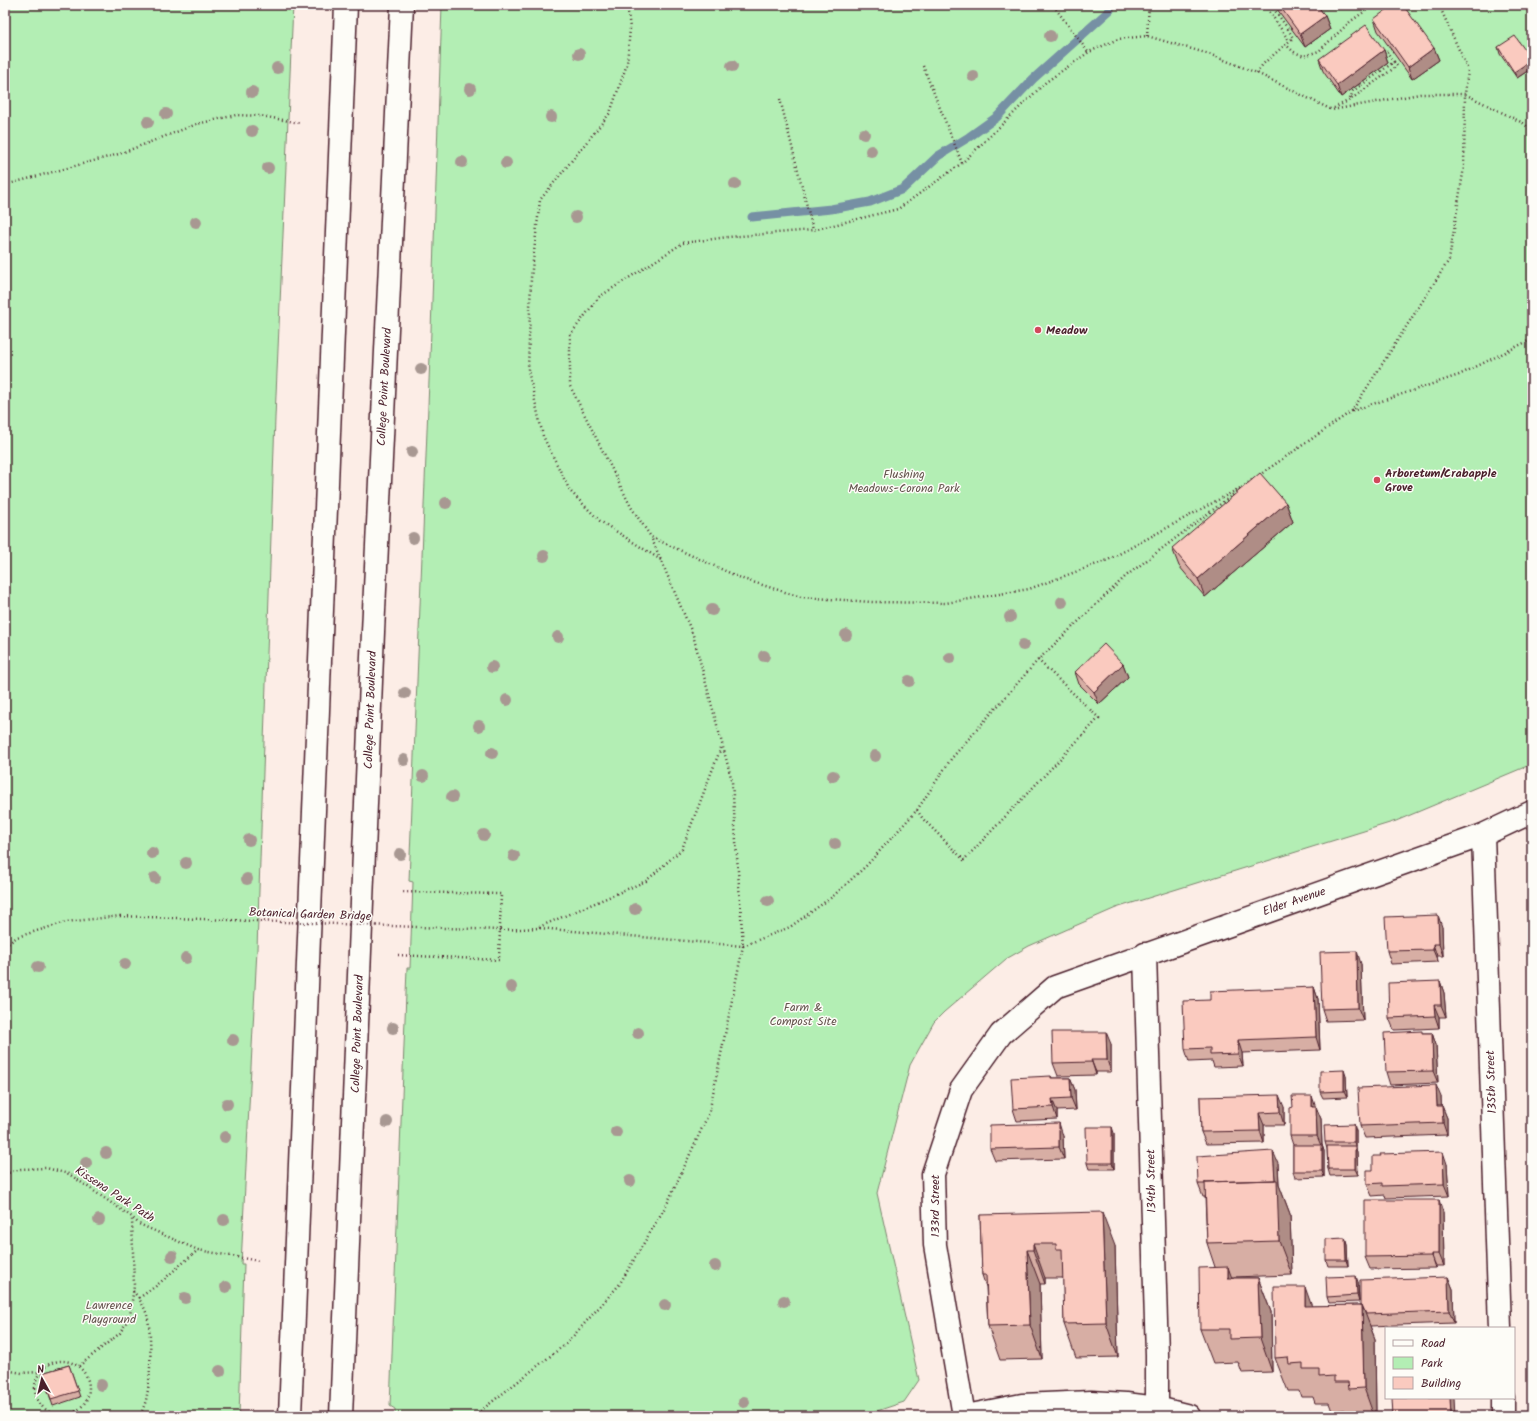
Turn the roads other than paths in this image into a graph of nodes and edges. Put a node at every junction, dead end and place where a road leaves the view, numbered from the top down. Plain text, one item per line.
1 (346, 5) edge
2 (402, 5) edge
3 (1532, 812) edge
4 (1482, 835) junction
5 (1145, 954) junction
6 (1055, 987) joint
7 (1500, 1327) edge
8 (1503, 1399) edge
9 (1157, 1408) junction
10 (1091, 1409) edge
11 (290, 1416) edge
12 (341, 1416) edge
13 (965, 1416) edge
14 (1188, 1416) edge
15 (1503, 1416) edge

1 - 11 main road
2 - 12 main road, College Point Boulevard
3 - 4 main road, Elder Avenue
4 - 5 main road, Elder Avenue
4 - 7 main road, 135th Street
5 - 6 main road, Elder Avenue
5 - 9 main road, 134th Street
6 - 13 main road, 133rd Street
8 - 15 main road
9 - 10 main road
9 - 14 main road
10 - 13 main road

